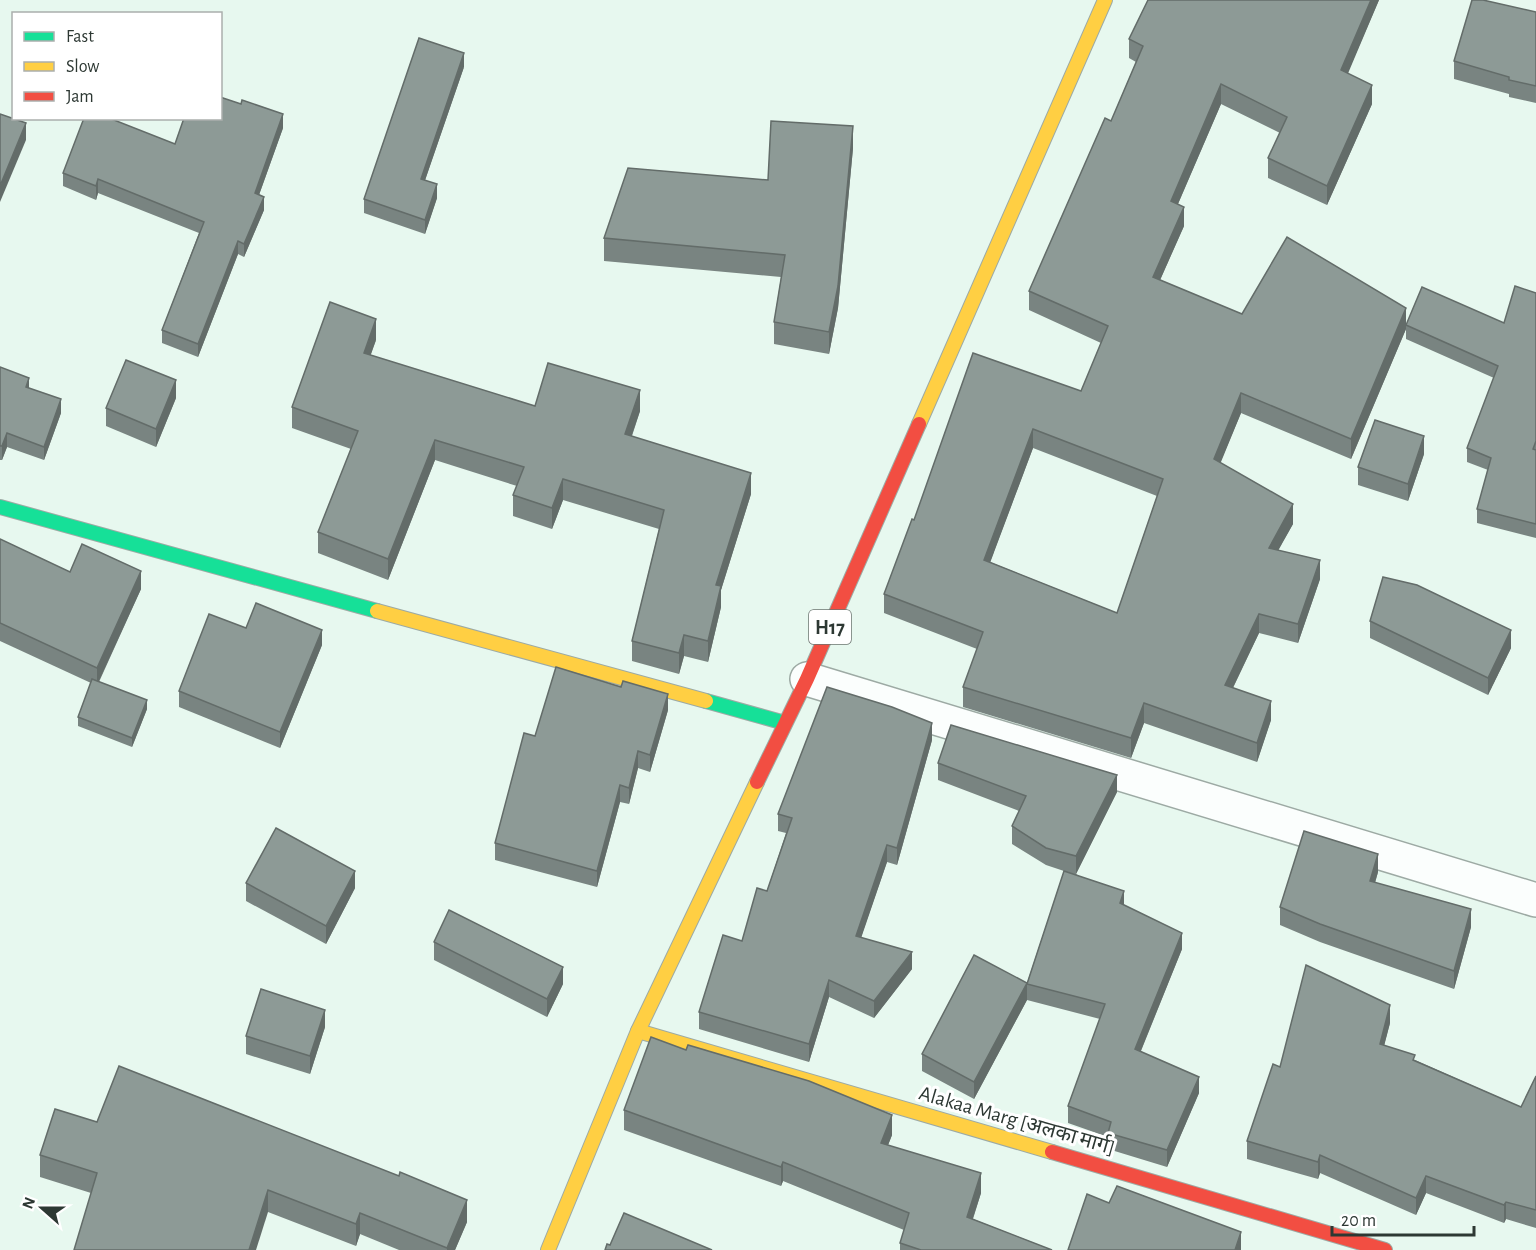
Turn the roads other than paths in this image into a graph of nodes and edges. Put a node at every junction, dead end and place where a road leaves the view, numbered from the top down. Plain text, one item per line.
1 (1105, 0) edge
2 (0, 507) edge
3 (807, 679) junction
4 (785, 723) junction
5 (1536, 900) edge
6 (638, 1031) junction
7 (548, 1250) edge
8 (1385, 1250) edge

1 - 3 street, H17
2 - 4 street
3 - 4 street, H17
3 - 5 street
4 - 6 street, H17
6 - 7 street, H17
6 - 8 street, Alakaa Marg [अलका मार्ग]

